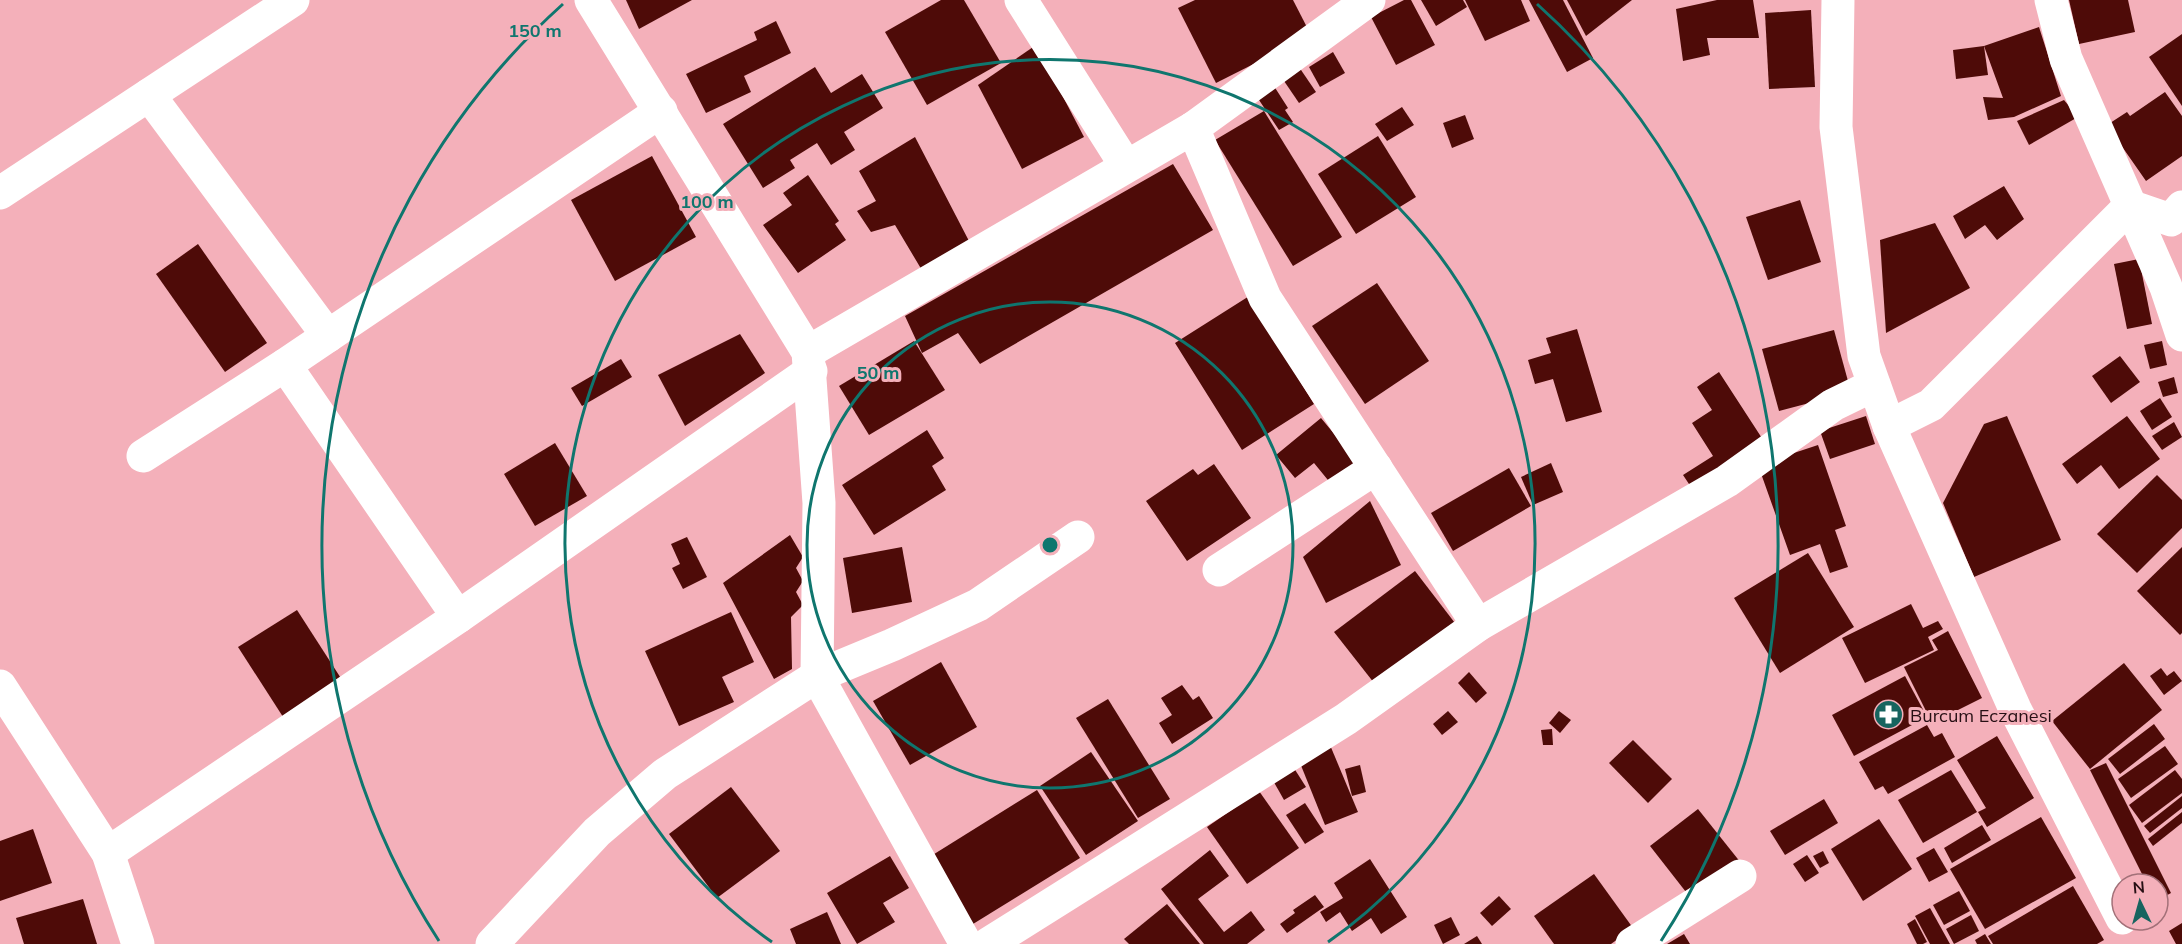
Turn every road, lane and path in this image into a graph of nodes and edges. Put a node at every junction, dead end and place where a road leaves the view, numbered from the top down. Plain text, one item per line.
1 (292, 0) edge
2 (591, 0) edge
3 (1021, 0) edge
4 (1838, 0) edge
5 (2051, 0) edge
6 (1350, 6) edge
7 (149, 94) junction
8 (662, 111) junction
9 (1193, 128) junction
10 (1126, 166) junction
11 (0, 193) edge
12 (2130, 206) junction
13 (2182, 207) edge
14 (2182, 335) edge
15 (328, 336) junction
16 (810, 362) junction
17 (285, 365) junction
18 (1874, 385) junction
19 (1889, 426) junction
20 (143, 456) dead end
21 (1376, 468) junction
22 (1078, 537) dead end
23 (1219, 570) dead end
24 (458, 617) junction
25 (1478, 625) junction
26 (817, 676) junction
27 (0, 686) edge
28 (108, 853) junction
29 (1740, 876) dead end
30 (2110, 895) edge
31 (138, 944) edge
32 (492, 944) edge
33 (966, 944) edge
34 (988, 944) edge
35 (1632, 944) edge

1 - 7 street
2 - 8 street
3 - 10 street
4 - 18 street
5 - 12 street
6 - 9 street
7 - 11 street
7 - 15 street
8 - 15 street
8 - 16 street
9 - 10 street
9 - 21 street
10 - 16 street
12 - 13 street
12 - 14 street
12 - 19 street
15 - 17 street
16 - 24 street
16 - 26 street
17 - 20 street
17 - 24 street
18 - 19 street
18 - 25 street
19 - 30 street
21 - 23 street
21 - 25 street
22 - 26 street
24 - 28 street
25 - 34 street
26 - 32 street
26 - 33 street
27 - 28 street
28 - 31 street
29 - 35 street

